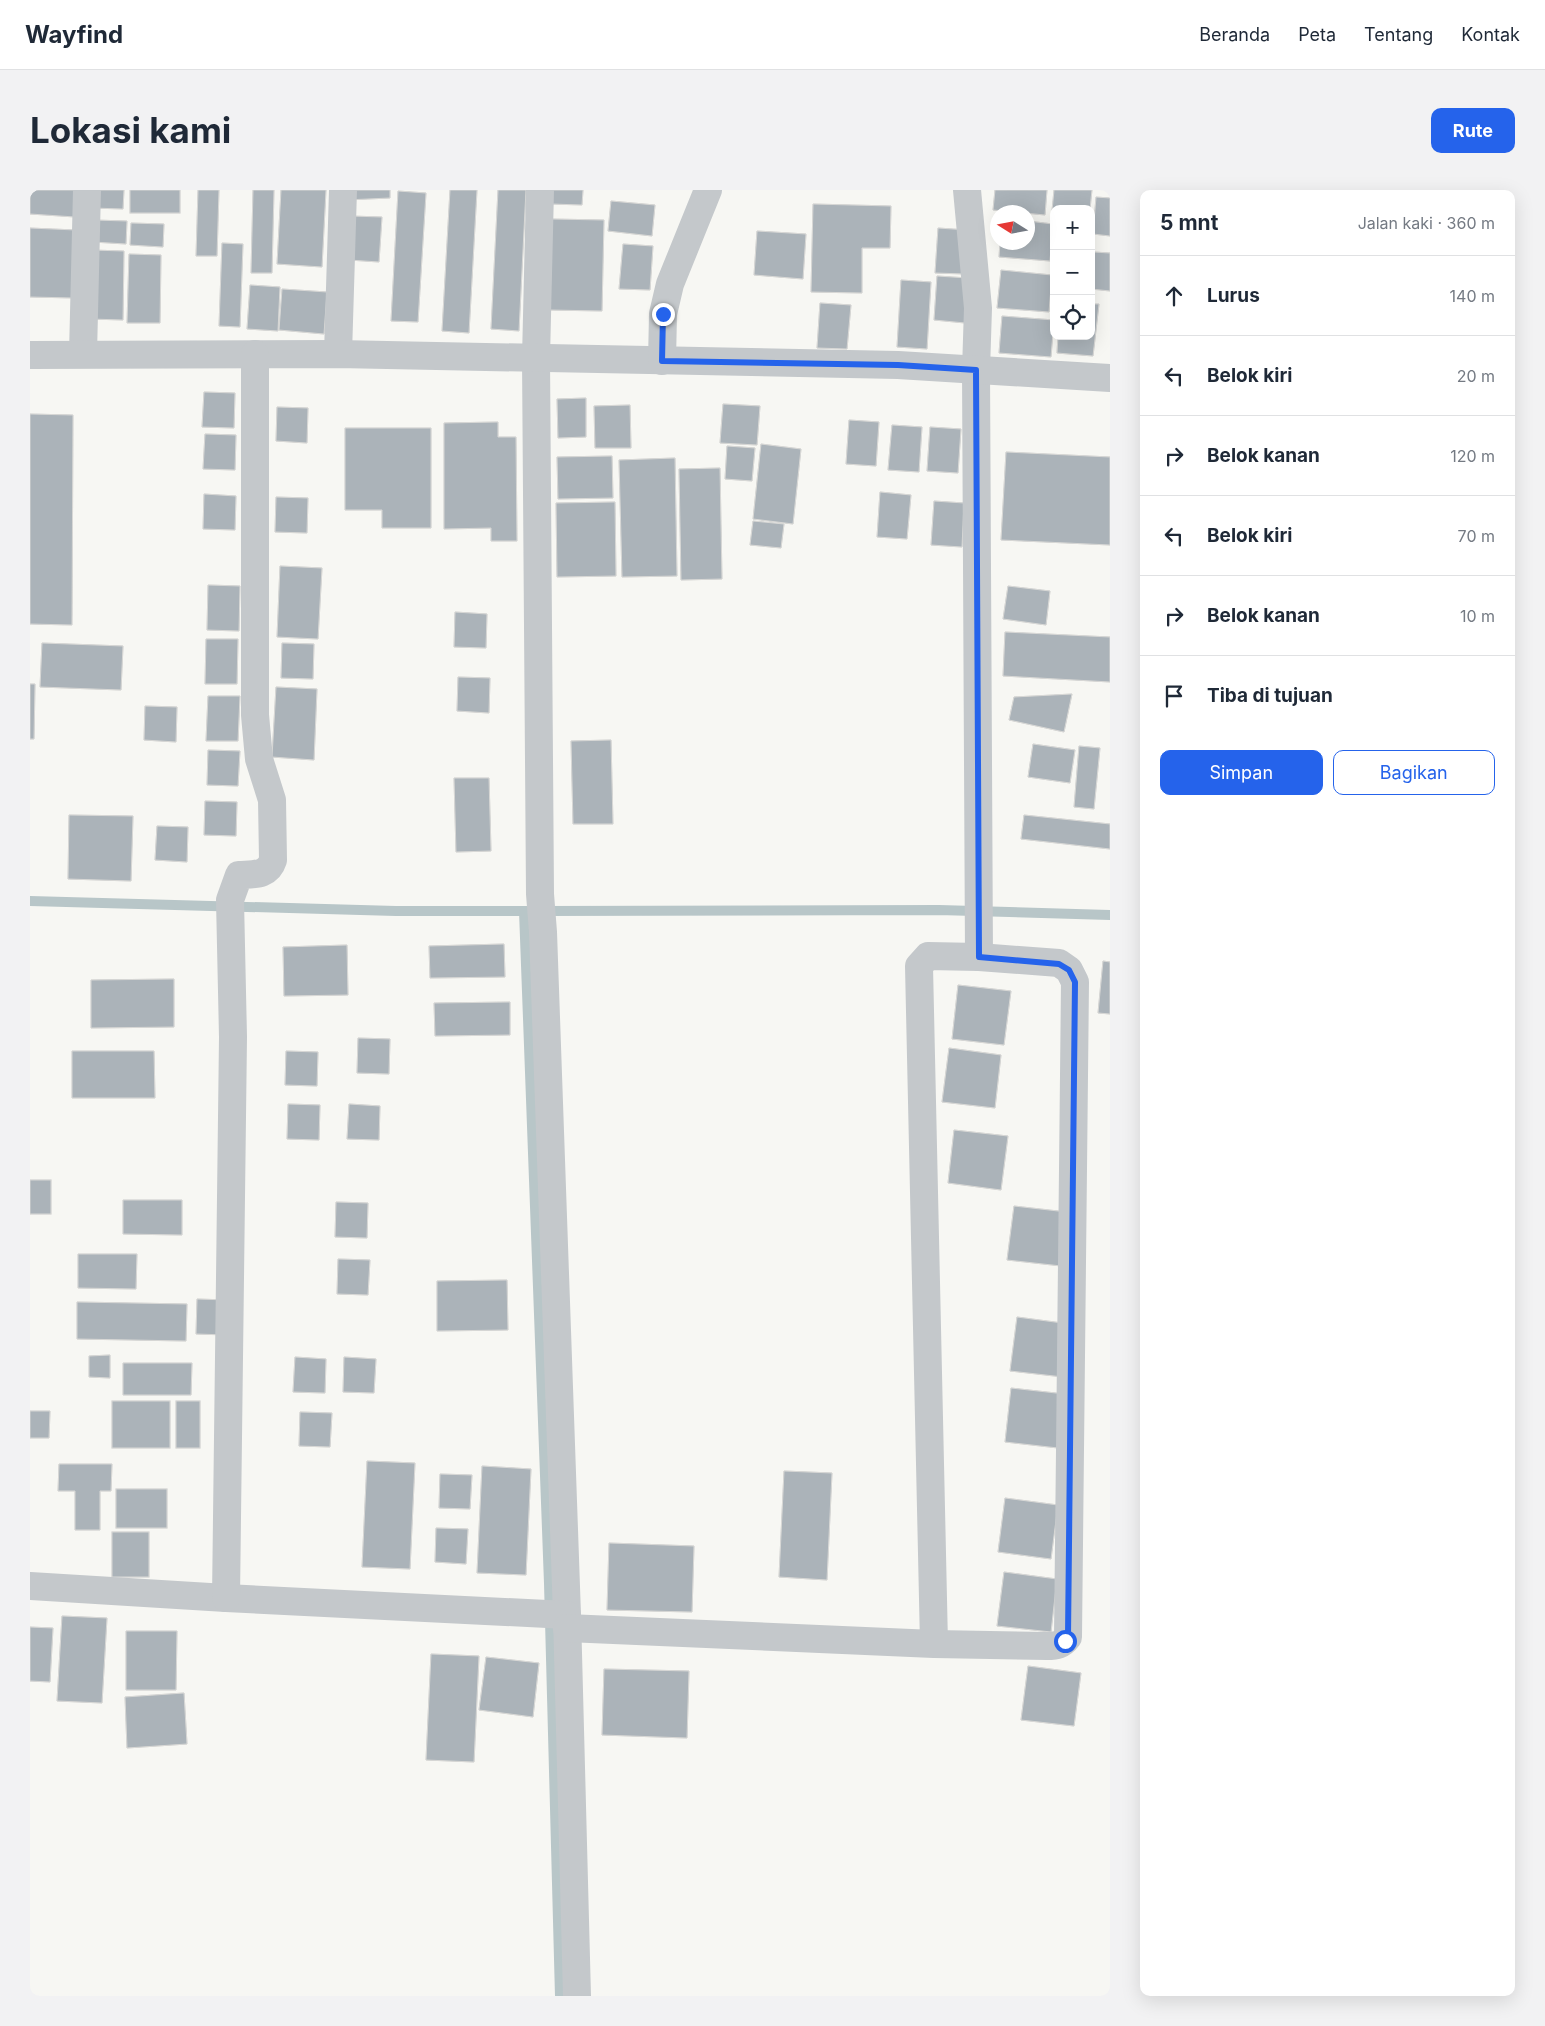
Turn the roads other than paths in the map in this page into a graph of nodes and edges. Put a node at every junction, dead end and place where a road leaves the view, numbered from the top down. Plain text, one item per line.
1 (86, 190) edge
2 (343, 190) edge
3 (540, 190) edge
4 (708, 190) edge
5 (967, 190) edge
6 (30, 354) edge
7 (83, 354) junction
8 (255, 354) junction
9 (338, 354) junction
10 (536, 358) junction
11 (662, 361) junction
12 (976, 370) junction
13 (1110, 378) edge
14 (979, 957) junction
15 (30, 1586) edge
16 (226, 1598) junction
17 (558, 1618) junction
18 (934, 1644) junction
19 (577, 1996) edge

1 - 7 street
2 - 9 street
3 - 10 street
4 - 11 street
5 - 12 street
6 - 7 street
7 - 8 street
8 - 9 street
8 - 16 street
9 - 10 street
10 - 11 street
10 - 17 street
11 - 12 street
12 - 13 street
12 - 14 street
14 - 18 street
14 - 18 street
15 - 16 street
16 - 17 street
17 - 18 street
17 - 19 street

